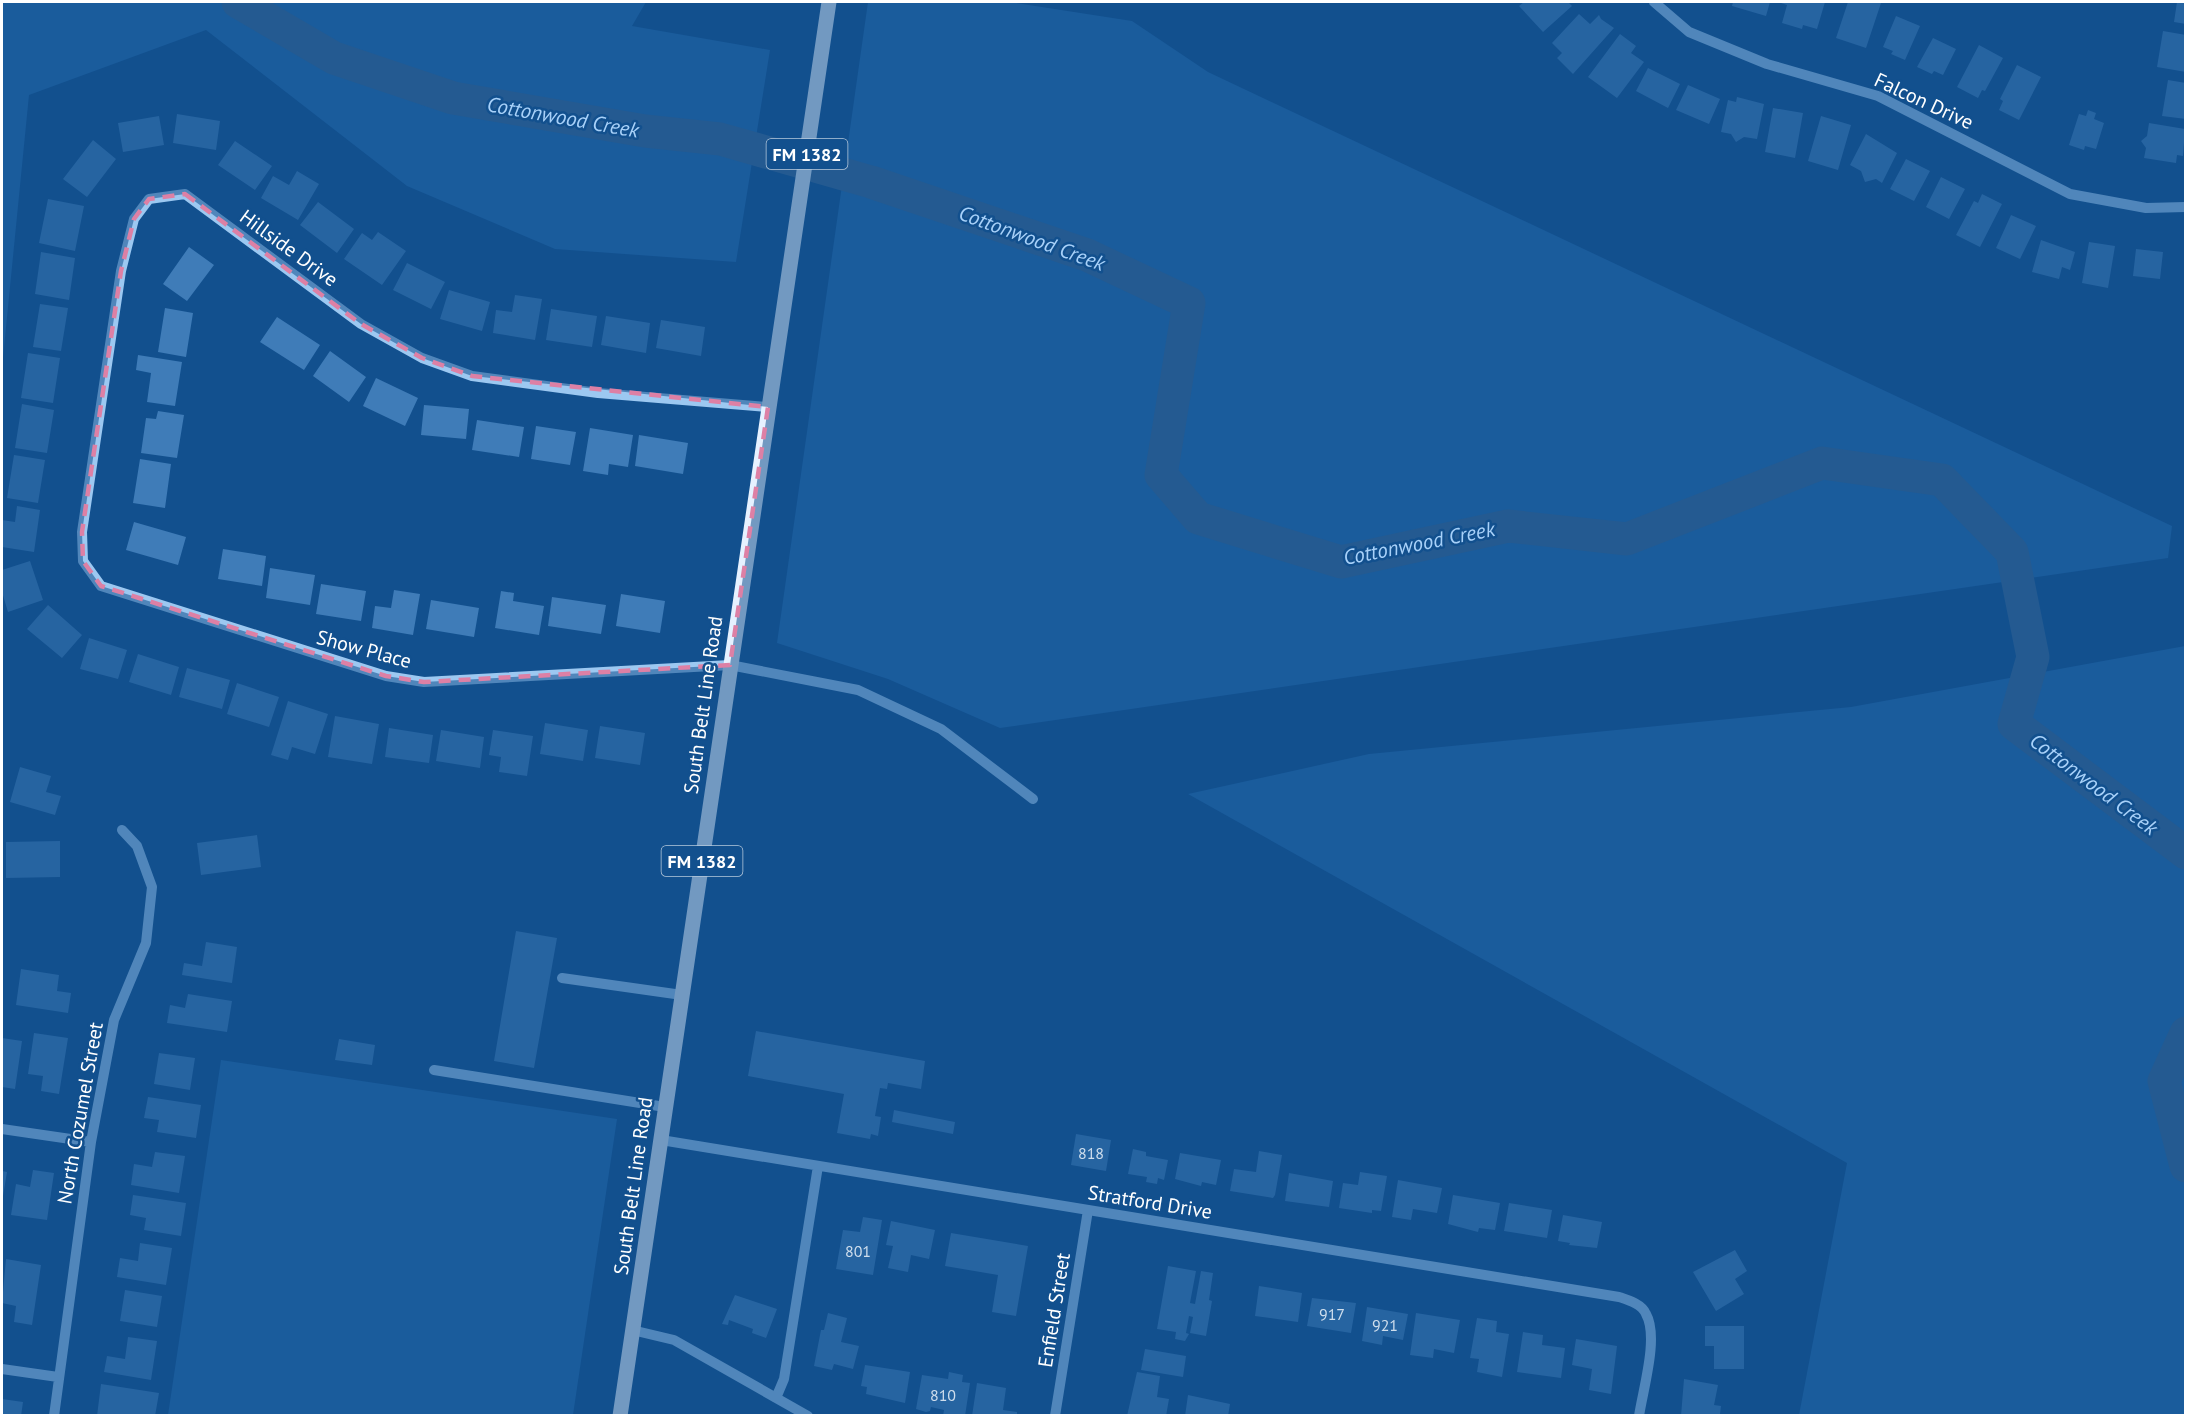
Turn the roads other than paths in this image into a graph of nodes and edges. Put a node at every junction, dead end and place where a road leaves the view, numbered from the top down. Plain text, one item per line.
1 (829, 2) edge
2 (1654, 2) edge
3 (2186, 207) edge
4 (768, 406) junction
5 (83, 561) joint
6 (730, 665) junction
7 (1033, 799) dead end
8 (122, 830) dead end
9 (562, 978) dead end
10 (682, 995) junction
11 (434, 1070) dead end
12 (666, 1107) junction
13 (2, 1129) edge
14 (661, 1140) junction
15 (91, 1142) junction
16 (818, 1166) junction
17 (1088, 1210) junction
18 (633, 1330) junction
19 (2, 1369) edge
20 (58, 1377) junction
21 (776, 1398) junction
22 (795, 1412) edge
23 (54, 1416) edge
24 (620, 1416) edge
25 (808, 1416) edge
26 (1055, 1416) edge
27 (1639, 1416) edge

1 - 4 main road, South Belt Line Road / FM 1382
2 - 3 street, Falcon Drive
4 - 5 street, Hillside Drive
4 - 6 main road, South Belt Line Road / FM 1382
5 - 6 street, Show Place
6 - 7 street, Show Place
6 - 10 main road, South Belt Line Road / FM 1382
8 - 15 street, North Cozumel Street
9 - 10 street
10 - 12 main road, South Belt Line Road / FM 1382
11 - 12 street
12 - 14 main road, South Belt Line Road / FM 1382
13 - 15 street
14 - 16 street, Stratford Drive
14 - 18 main road, South Belt Line Road / FM 1382
15 - 20 street, North Cozumel Street
16 - 17 street, Stratford Drive
16 - 21 street
17 - 26 street, Enfield Street
17 - 27 street, Stratford Drive
18 - 21 street
18 - 24 main road, South Belt Line Road / FM 1382
19 - 20 street
20 - 23 street, North Cozumel Street
21 - 22 street
22 - 25 street

